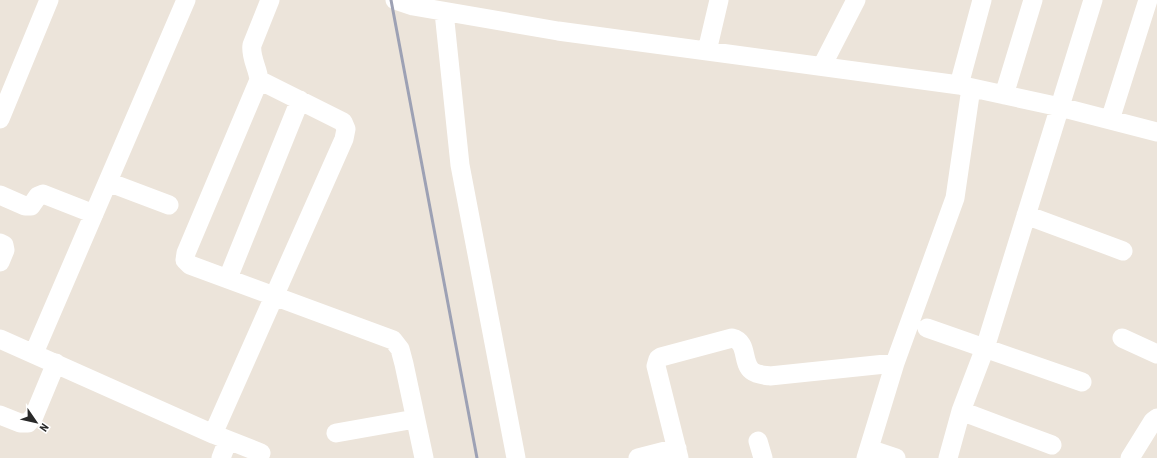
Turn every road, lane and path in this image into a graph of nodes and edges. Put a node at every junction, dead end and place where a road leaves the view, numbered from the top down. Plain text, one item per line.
1 (49, 0) edge
2 (186, 0) edge
3 (270, 0) edge
4 (395, 0) edge
5 (717, 0) edge
6 (856, 0) edge
7 (982, 0) edge
8 (1033, 0) edge
9 (1093, 0) edge
10 (1148, 0) edge
11 (444, 12) junction
12 (707, 51) junction
13 (822, 66) junction
14 (259, 80) junction
15 (965, 86) junction
16 (1004, 95) junction
17 (300, 100) junction
18 (1060, 107) junction
19 (0, 119) edge
20 (1110, 120) junction
21 (1155, 127) edge
22 (108, 182) junction
23 (0, 195) edge
24 (170, 205) dead end
25 (94, 214) junction
26 (1026, 215) junction
27 (0, 243) edge
28 (1123, 251) dead end
29 (0, 262) edge
30 (228, 278) junction
31 (274, 296) junction
32 (927, 328) dead end
33 (1122, 338) dead end
34 (0, 339) edge
35 (985, 348) junction
36 (34, 353) junction
37 (1157, 354) edge
38 (56, 363) junction
39 (895, 364) junction
40 (1082, 382) dead end
41 (961, 411) junction
42 (0, 415) edge
43 (1157, 418) edge
44 (415, 419) junction
45 (336, 433) dead end
46 (221, 437) junction
47 (1052, 445) dead end
48 (261, 453) dead end
49 (678, 453) edge
50 (868, 453) edge
51 (221, 458) edge
52 (424, 458) edge
53 (516, 458) edge
54 (638, 458) edge
55 (896, 458) edge
56 (948, 458) edge
57 (1130, 458) edge

1 - 19 street
2 - 22 street
3 - 14 street
4 - 11 street
5 - 12 street
6 - 13 street
7 - 15 street
8 - 16 street
9 - 18 street
10 - 20 street
11 - 12 street
11 - 53 street
12 - 13 street
13 - 15 street
14 - 17 street
14 - 30 street
15 - 16 street
15 - 39 street
16 - 18 street
17 - 30 street
17 - 31 street
18 - 20 street
18 - 26 street
20 - 21 street
22 - 24 street
22 - 25 street
23 - 25 street
25 - 36 street
26 - 28 street
26 - 35 street
27 - 29 street
30 - 31 street
31 - 44 street
31 - 46 street
32 - 35 street
33 - 37 street
34 - 36 street
35 - 40 street
35 - 41 street
36 - 38 street
38 - 42 street
38 - 46 street
39 - 49 street
39 - 50 street
41 - 47 street
41 - 56 street
43 - 57 street
44 - 45 street
44 - 52 street
46 - 48 street
46 - 51 street
49 - 54 street
50 - 55 street

